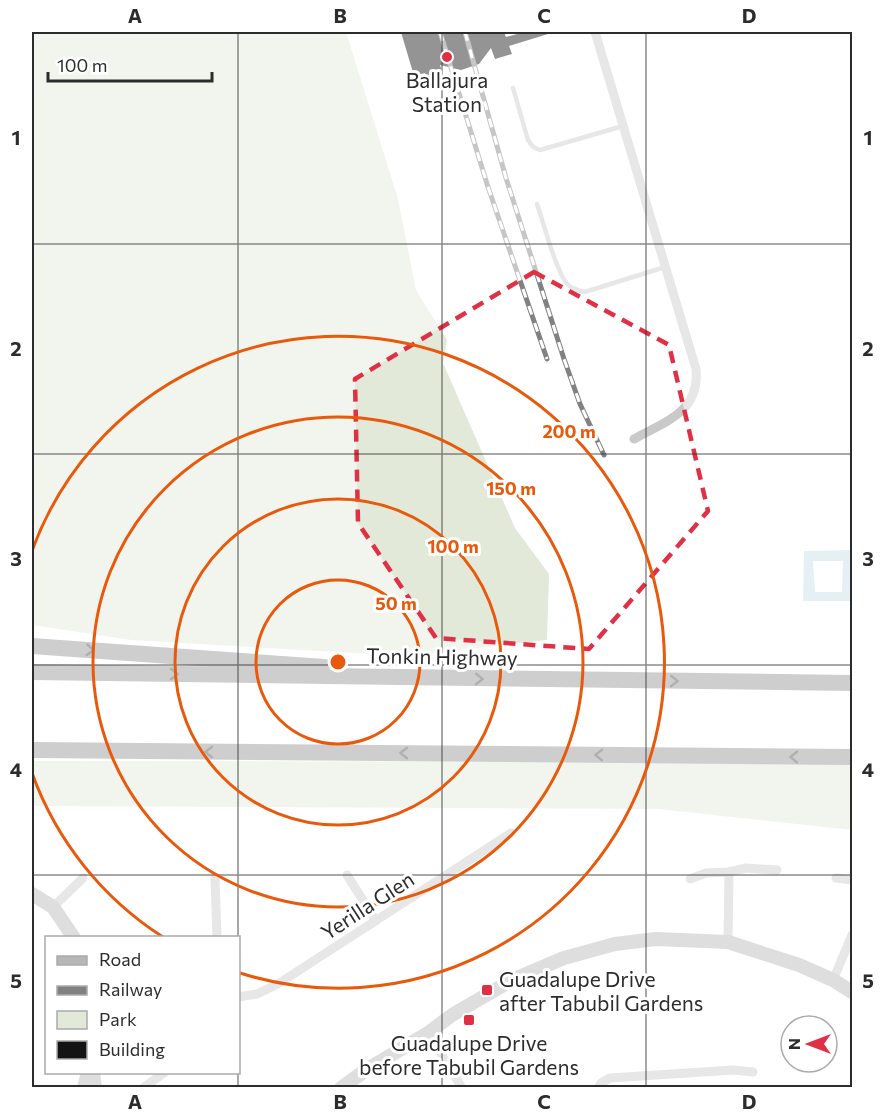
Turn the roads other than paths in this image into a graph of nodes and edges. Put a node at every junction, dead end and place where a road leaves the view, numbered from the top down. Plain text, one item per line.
1 (595, 32) edge
2 (513, 88) dead end
3 (622, 126) junction
4 (537, 204) dead end
5 (665, 267) junction
6 (634, 439) dead end
7 (32, 646) edge
8 (32, 672) edge
9 (421, 678) junction
10 (852, 683) edge
11 (32, 750) edge
12 (88, 751) junction
13 (32, 755) edge
14 (852, 758) edge
15 (511, 833) dead end
16 (777, 870) dead end
17 (729, 872) junction
18 (346, 875) dead end
19 (84, 878) dead end
20 (215, 878) dead end
21 (836, 878) dead end
22 (690, 879) dead end
23 (852, 880) edge
24 (32, 894) edge
25 (53, 907) junction
26 (376, 921) junction
27 (852, 935) edge
28 (73, 936) edge
29 (217, 936) edge
30 (728, 942) junction
31 (833, 980) junction
32 (852, 992) edge
33 (240, 997) edge
34 (428, 1033) junction
35 (753, 1072) dead end
36 (162, 1074) edge
37 (143, 1088) edge
38 (341, 1088) edge
39 (462, 1088) edge
40 (598, 1088) edge

1 - 3 street
2 - 3 lane
3 - 5 street
4 - 5 lane
5 - 6 street
7 -> 9 highway
8 -> 9 highway, Tonkin Highway
9 -> 10 highway, Tonkin Highway
11 - 12 highway
12 - 13 highway
14 -> 12 highway
15 - 26 street, Yerilla Glen
16 - 17 street
17 - 22 street
17 - 30 street
18 - 26 street
19 - 25 street
20 - 29 street
21 - 23 street
24 - 25 street
25 - 28 street
26 - 33 street, Yerilla Glen
27 - 31 street
30 - 31 street
30 - 34 street
31 - 32 street
34 - 38 street
34 - 39 street
35 - 40 street
36 - 37 street

